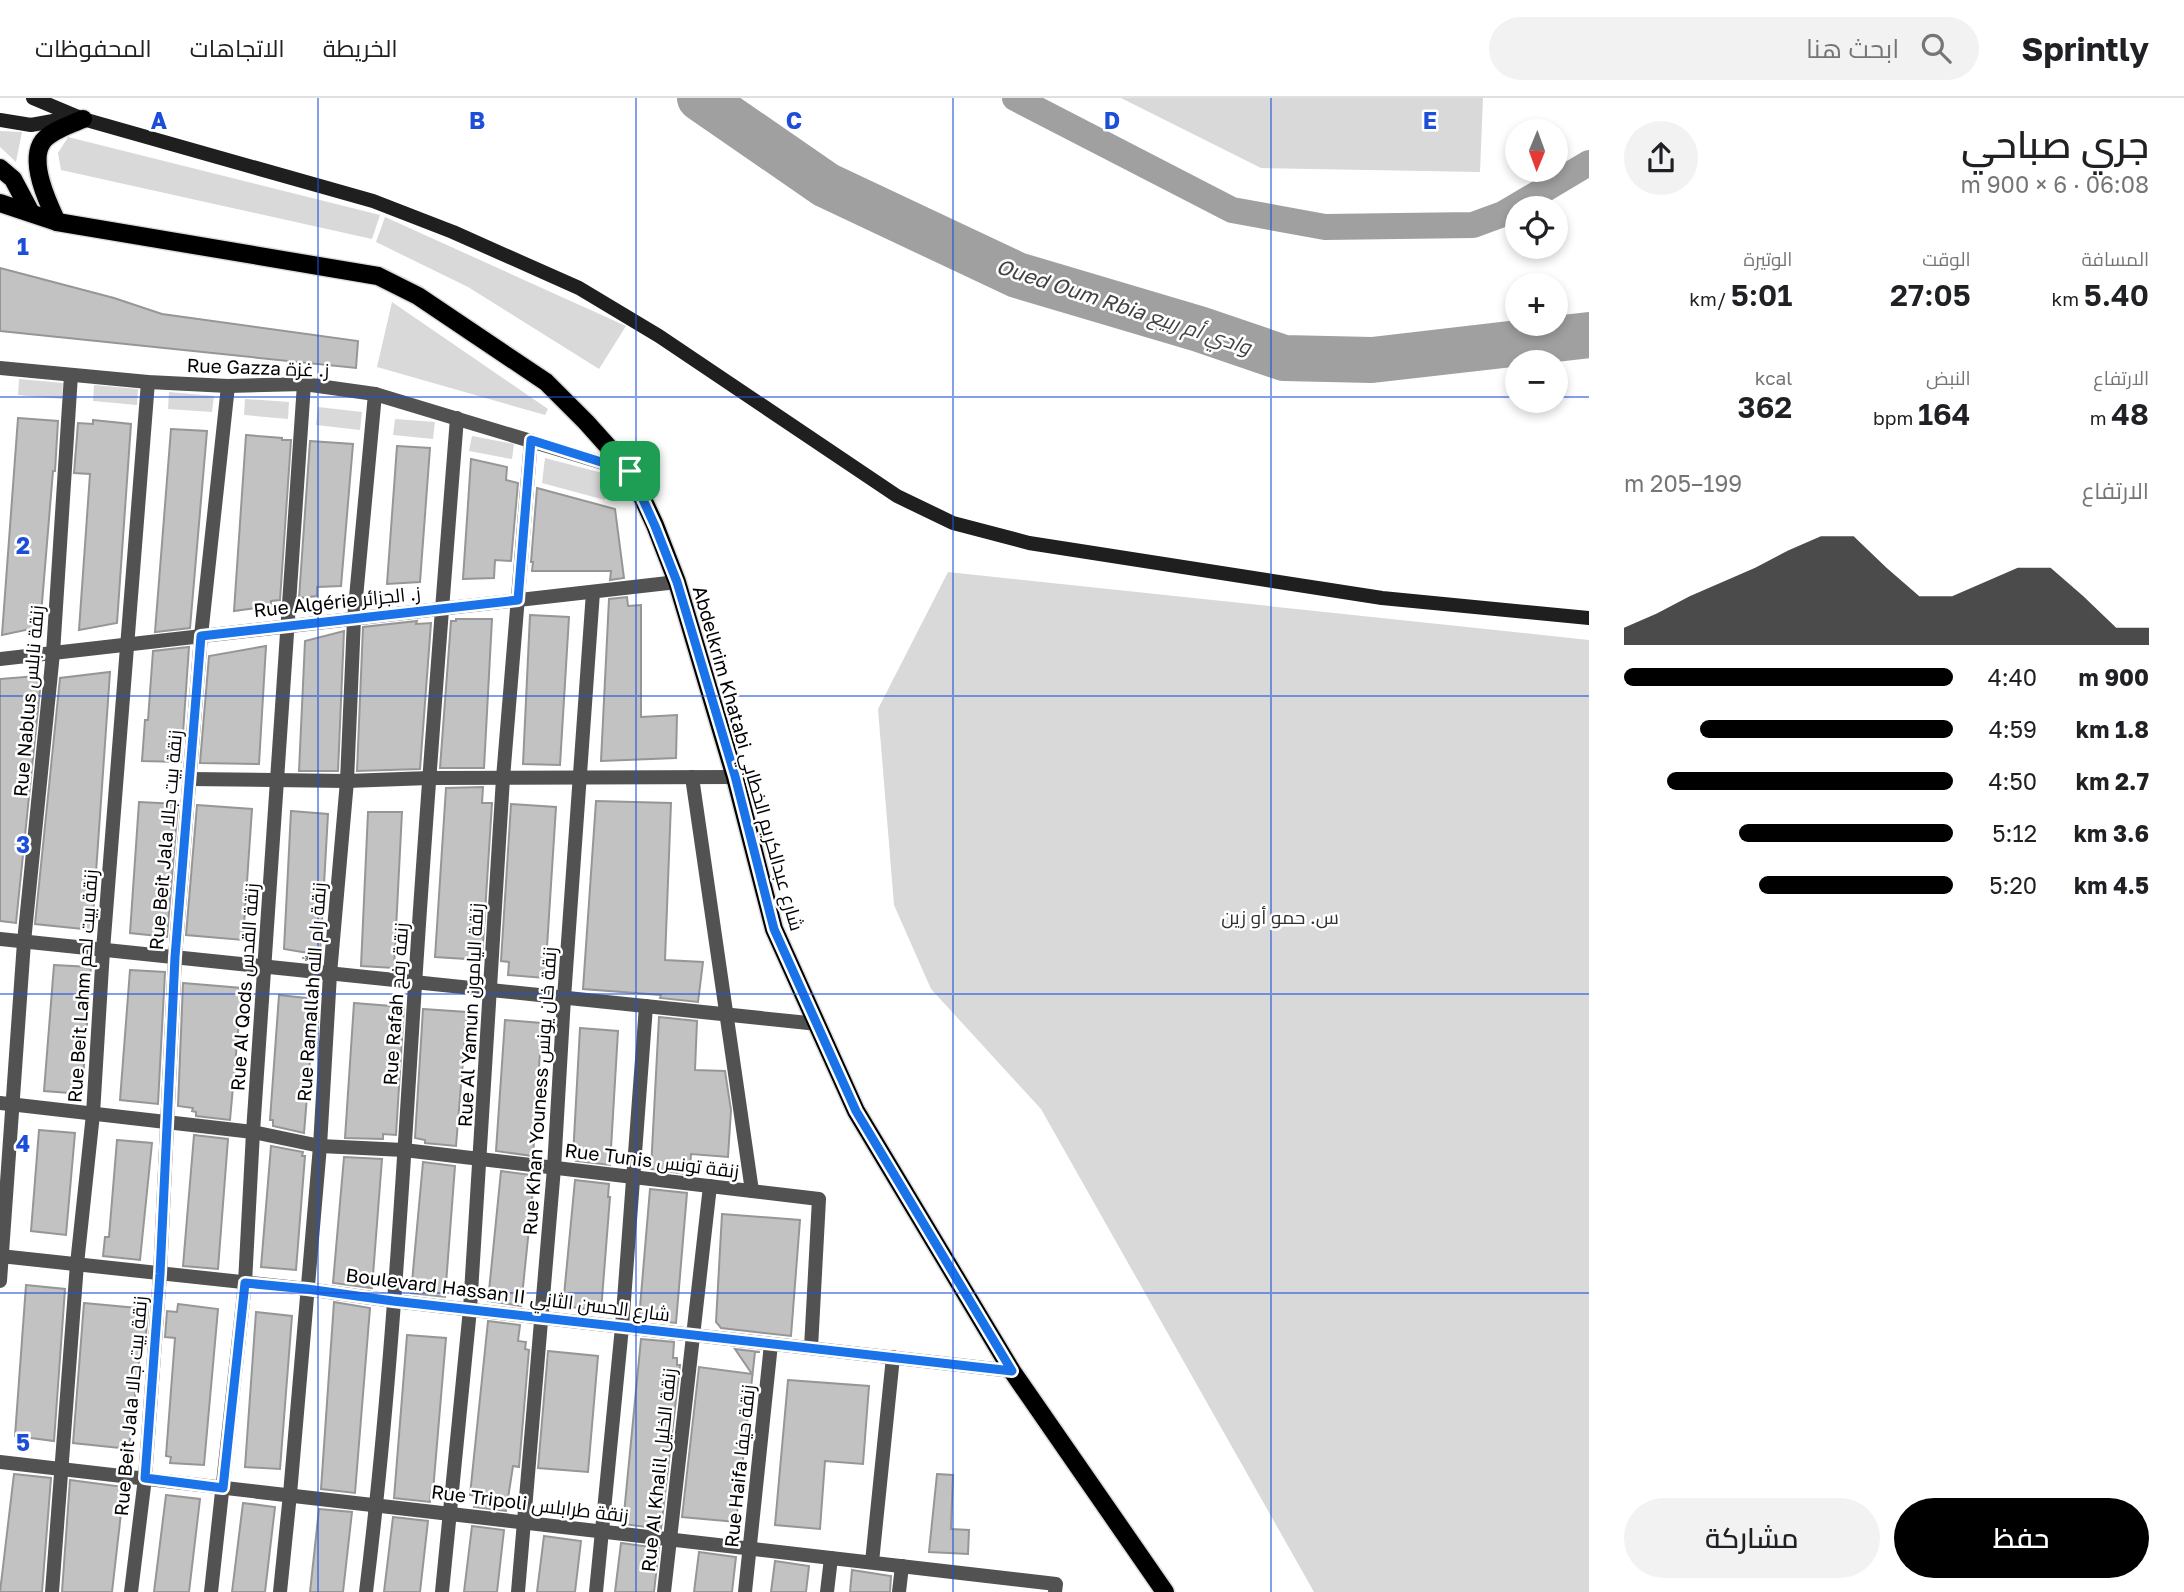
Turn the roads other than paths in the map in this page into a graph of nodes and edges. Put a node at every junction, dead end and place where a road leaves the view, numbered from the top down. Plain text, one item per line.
1 (33, 98) edge
2 (79, 118) junction
3 (0, 120) edge
4 (0, 169) edge
5 (0, 203) edge
6 (30, 211) junction
7 (57, 222) junction
8 (0, 368) edge
9 (71, 375) junction
10 (148, 382) junction
11 (304, 384) junction
12 (228, 386) junction
13 (375, 394) junction
14 (457, 418) junction
15 (531, 440) junction
16 (630, 471) junction
17 (677, 582) junction
18 (593, 592) junction
19 (518, 600) junction
20 (442, 609) junction
21 (1589, 618) edge
22 (354, 619) junction
23 (287, 626) junction
24 (201, 636) junction
25 (127, 645) junction
26 (53, 653) junction
27 (0, 659) edge
28 (735, 776) junction
29 (692, 777) junction
30 (429, 778) junction
31 (503, 778) junction
32 (580, 778) junction
33 (190, 779) junction
34 (278, 779) junction
35 (347, 781) junction
36 (0, 939) edge
37 (24, 942) junction
38 (103, 950) junction
39 (175, 957) junction
40 (264, 966) junction
41 (330, 974) junction
42 (415, 982) junction
43 (491, 990) junction
44 (564, 998) junction
45 (646, 1006) junction
46 (728, 1014) junction
47 (818, 1024) junction
48 (6, 1103) edge
49 (93, 1114) junction
50 (166, 1122) junction
51 (253, 1132) junction
52 (320, 1146) junction
53 (404, 1150) junction
54 (480, 1159) junction
55 (554, 1168) junction
56 (634, 1177) junction
57 (710, 1186) junction
58 (752, 1191) junction
59 (1, 1256) edge
60 (77, 1264) junction
61 (160, 1274) junction
62 (0, 1281) edge
63 (245, 1283) junction
64 (307, 1289) junction
65 (393, 1301) junction
66 (470, 1309) junction
67 (542, 1318) junction
68 (622, 1327) junction
69 (693, 1335) junction
70 (771, 1344) junction
71 (811, 1348) junction
72 (893, 1357) junction
73 (1012, 1371) junction
74 (0, 1462) edge
75 (61, 1469) junction
76 (145, 1478) junction
77 (223, 1488) junction
78 (290, 1494) junction
79 (377, 1505) junction
80 (451, 1514) junction
81 (525, 1522) junction
82 (603, 1531) junction
83 (670, 1539) junction
84 (751, 1548) junction
85 (831, 1558) junction
86 (872, 1562) junction
87 (902, 1566) junction
88 (988, 1576) junction
89 (1056, 1588) edge
90 (52, 1592) edge
91 (131, 1592) edge
92 (211, 1592) edge
93 (280, 1592) edge
94 (366, 1592) edge
95 (442, 1592) edge
96 (518, 1592) edge
97 (596, 1592) edge
98 (664, 1592) edge
99 (745, 1592) edge
100 (827, 1592) edge
101 (899, 1592) edge
102 (985, 1592) edge
103 (1165, 1592) edge

1 - 2 main road
2 - 3 main road
2 - 7 main road
2 - 21 main road
4 - 6 main road
5 - 6 main road, Abdelkrim Khatabi شارع عبدالكريم الخطابي
6 - 7 main road, Abdelkrim Khatabi شارع عبدالكريم الخطابي
7 - 16 main road, Abdelkrim Khatabi شارع عبدالكريم الخطابي
8 - 9 street, Rue Gazza ز. غزة
9 - 10 street, Rue Gazza ز. غزة
9 - 26 street, Rue Nablus زنقة نابلس
10 - 12 street, Rue Gazza ز. غزة
10 - 25 street, Rue Beit Lahm زنقة بيت لحم
11 - 12 street, Rue Gazza ز. غزة
11 - 13 street, Rue Gazza ز. غزة
11 - 23 street, Rue Al Qods زنقة القدس
12 - 24 street, Rue Beit Jala زنقة بيت جالا
13 - 14 street, Rue Gazza ز. غزة
13 - 22 street, Rue Ramallah زنقة رام الله
14 - 15 street, Rue Gazza ز. غزة
14 - 20 street, Rue Rafah زنقة رفح
15 - 16 street, Rue Gazza ز. غزة
15 - 19 street, Rue Al Yamun زنقة اليامون
16 - 17 main road, Abdelkrim Khatabi شارع عبدالكريم الخطابي
17 - 18 street, Rue Algérie ز. الجزائر
17 - 28 main road, Abdelkrim Khatabi شارع عبدالكريم الخطابي
18 - 19 street, Rue Algérie ز. الجزائر
18 - 32 street, Rue Khan Youness زنقة خان يونس
19 - 20 street, Rue Algérie ز. الجزائر
19 - 31 street, Rue Al Yamun زنقة اليامون
20 - 22 street, Rue Algérie ز. الجزائر
20 - 30 street, Rue Rafah زنقة رفح
22 - 23 street, Rue Algérie ز. الجزائر
22 - 35 street, Rue Ramallah زنقة رام الله
23 - 24 street, Rue Algérie ز. الجزائر
23 - 34 street, Rue Al Qods زنقة القدس
24 - 25 street, Rue Algérie ز. الجزائر
24 - 33 street, Rue Beit Jala زنقة بيت جالا
25 - 26 street, Rue Algérie ز. الجزائر
25 - 38 street, Rue Beit Lahm زنقة بيت لحم
26 - 27 street, Rue Algérie ز. الجزائر
26 - 37 street, Rue Nablus زنقة نابلس
28 - 29 street
28 - 47 main road, Abdelkrim Khatabi شارع عبدالكريم الخطابي
29 - 32 street
29 - 46 street
30 - 31 street
30 - 35 street
30 - 42 street, Rue Rafah زنقة رفح
31 - 32 street
31 - 43 street, Rue Al Yamun زنقة اليامون
32 - 44 street, Rue Khan Youness زنقة خان يونس
33 - 34 street
33 - 39 street, Rue Beit Jala زنقة بيت جالا
34 - 35 street
34 - 40 street, Rue Al Qods زنقة القدس
35 - 41 street, Rue Ramallah زنقة رام الله
36 - 37 street
37 - 38 street
37 - 48 street, Rue Nablus زنقة نابلس
38 - 39 street
38 - 49 street, Rue Beit Lahm زنقة بيت لحم
39 - 40 street
39 - 50 street, Rue Beit Jala زنقة بيت جالا
40 - 41 street
40 - 51 street, Rue Al Qods زنقة القدس
41 - 42 street
41 - 52 street, Rue Ramallah زنقة رام الله
42 - 43 street
42 - 53 street, Rue Rafah زنقة رفح
43 - 44 street
43 - 54 street, Rue Al Yamun زنقة اليامون
44 - 45 street
44 - 55 street, Rue Khan Youness زنقة خان يونس
45 - 46 street
45 - 56 street
46 - 47 street
46 - 58 street
47 - 73 main road, Abdelkrim Khatabi شارع عبدالكريم الخطابي
48 - 49 street, Rue Tunis زنقة تونس
48 - 59 street, Rue Nablus زنقة نابلس
49 - 50 street, Rue Tunis زنقة تونس
49 - 60 street, Rue Beit Lahm زنقة بيت لحم
50 - 51 street, Rue Tunis زنقة تونس
50 - 61 street, Rue Beit Jala زنقة بيت جالا
51 - 52 street, Rue Tunis زنقة تونس
51 - 63 street, Rue Al Qods زنقة القدس
52 - 53 street, Rue Tunis زنقة تونس
52 - 64 street, Rue Ramallah زنقة رام الله
53 - 54 street, Rue Tunis زنقة تونس
53 - 65 street, Rue Rafah زنقة رفح
54 - 55 street, Rue Tunis زنقة تونس
54 - 66 street, Rue Al Yamun زنقة اليامون
55 - 56 street, Rue Tunis زنقة تونس
55 - 67 street, Rue Khan Youness زنقة خان يونس
56 - 57 street, Rue Tunis زنقة تونس
56 - 68 street
57 - 58 street, Rue Tunis زنقة تونس
57 - 69 street, Rue Al Khalil زنقة الخليل
58 - 71 street, Rue Tunis زنقة تونس
59 - 60 street, Boulevard Hassan II شارع الحسن الثاني
59 - 62 street, Rue Nablus زنقة نابلس
60 - 61 street, Boulevard Hassan II شارع الحسن الثاني
60 - 75 street, Rue Beit Lahm زنقة بيت لحم
61 - 63 street, Boulevard Hassan II شارع الحسن الثاني
61 - 76 street, Rue Beit Jala زنقة بيت جالا
63 - 64 street, Boulevard Hassan II شارع الحسن الثاني
63 - 77 street, Rue Al Qods زنقة القدس
64 - 65 street, Boulevard Hassan II شارع الحسن الثاني
64 - 78 street, Rue Ramallah زنقة رام الله
65 - 66 street, Boulevard Hassan II شارع الحسن الثاني
65 - 79 street, Rue Rafah زنقة رفح
66 - 67 street, Boulevard Hassan II شارع الحسن الثاني
66 - 80 street, Rue Al Yamun زنقة اليامون
67 - 68 street, Boulevard Hassan II شارع الحسن الثاني
67 - 81 street, Rue Khan Youness زنقة خان يونس
68 - 69 street, Boulevard Hassan II شارع الحسن الثاني
68 - 82 street
69 - 70 street, Boulevard Hassan II شارع الحسن الثاني
69 - 83 street, Rue Al Khalil زنقة الخليل
70 - 71 street, Boulevard Hassan II شارع الحسن الثاني
70 - 84 street, Rue Haifa زنقة حيفا
71 - 72 street, Boulevard Hassan II شارع الحسن الثاني
72 - 73 street, Boulevard Hassan II شارع الحسن الثاني
72 - 86 street
73 - 103 main road, Abdelkrim Khatabi شارع عبدالكريم الخطابي
74 - 75 street, Rue Tripoli زنقة طرابلس
75 - 76 street, Rue Tripoli زنقة طرابلس
75 - 90 street, Rue Beit Lahm زنقة بيت لحم
76 - 77 street, Rue Tripoli زنقة طرابلس
76 - 91 street, Rue Beit Jala زنقة بيت جالا
77 - 78 street, Rue Tripoli زنقة طرابلس
77 - 92 street, Rue Al Qods زنقة القدس
78 - 79 street, Rue Tripoli زنقة طرابلس
78 - 93 street, Rue Ramallah زنقة رام الله
79 - 80 street, Rue Tripoli زنقة طرابلس
79 - 94 street, Rue Rafah زنقة رفح
80 - 81 street, Rue Tripoli زنقة طرابلس
80 - 95 street, Rue Al Yamun زنقة اليامون
81 - 82 street, Rue Tripoli زنقة طرابلس
81 - 96 street, Rue Khan Youness زنقة خان يونس
82 - 83 street, Rue Tripoli زنقة طرابلس
82 - 97 street
83 - 84 street, Rue Tripoli زنقة طرابلس
83 - 98 street, Rue Al Khalil زنقة الخليل
84 - 85 street, Rue Tripoli زنقة طرابلس
84 - 99 street, Rue Haifa زنقة حيفا
85 - 86 street, Rue Tripoli زنقة طرابلس
85 - 100 street
86 - 87 street, Rue Tripoli زنقة طرابلس
87 - 88 street, Rue Tripoli زنقة طرابلس
87 - 101 street
88 - 89 street, Rue Tripoli زنقة طرابلس
88 - 102 street

